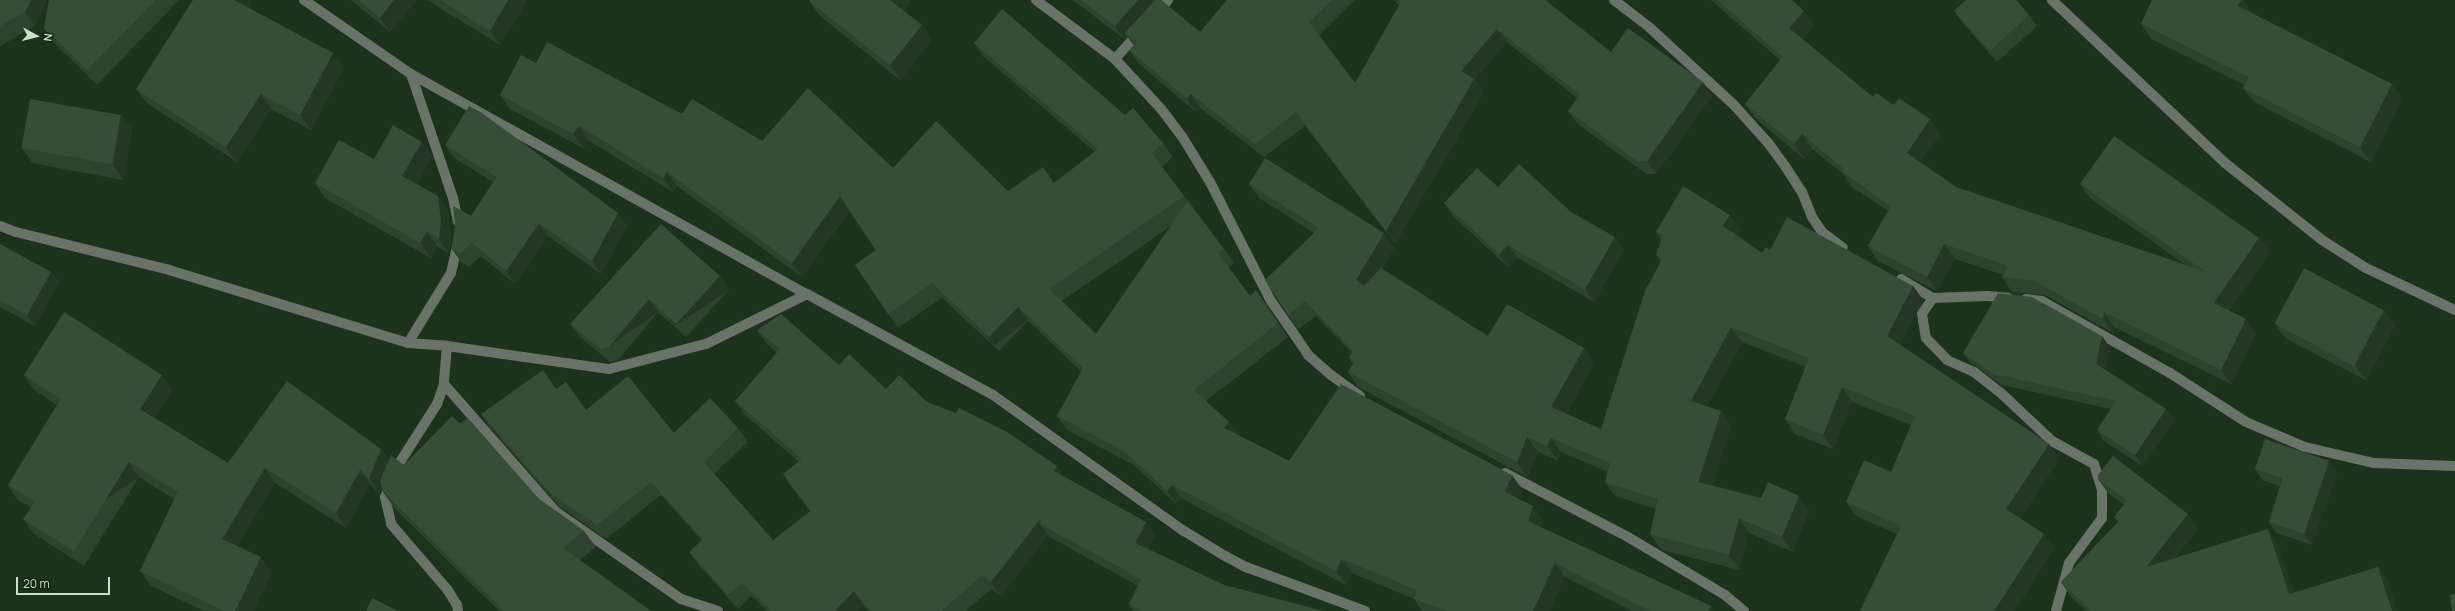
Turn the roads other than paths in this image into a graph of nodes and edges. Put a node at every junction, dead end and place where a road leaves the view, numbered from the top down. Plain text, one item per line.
1 (304, 0) edge
2 (1036, 0) edge
3 (1168, 0) edge
4 (1614, 0) edge
5 (2052, 0) edge
6 (1115, 59) junction
7 (411, 74) junction
8 (0, 226) edge
9 (1850, 252) edge
10 (1891, 274) edge
11 (807, 294) junction
12 (1933, 298) junction
13 (2455, 310) edge
14 (408, 343) junction
15 (447, 346) junction
16 (444, 384) junction
17 (1372, 402) edge
18 (2455, 466) edge
19 (1495, 468) edge
20 (458, 611) edge
21 (718, 611) edge
22 (1365, 611) edge
23 (1744, 611) edge
24 (2056, 611) edge

1 - 7 street
2 - 6 street
3 - 6 street
4 - 9 street
5 - 13 street
6 - 17 street
7 - 11 street
7 - 14 street
8 - 14 street
10 - 12 street
11 - 15 street
11 - 22 street
12 - 18 street
12 - 24 street
14 - 15 street
15 - 16 street
16 - 20 street
16 - 21 street
19 - 23 street

